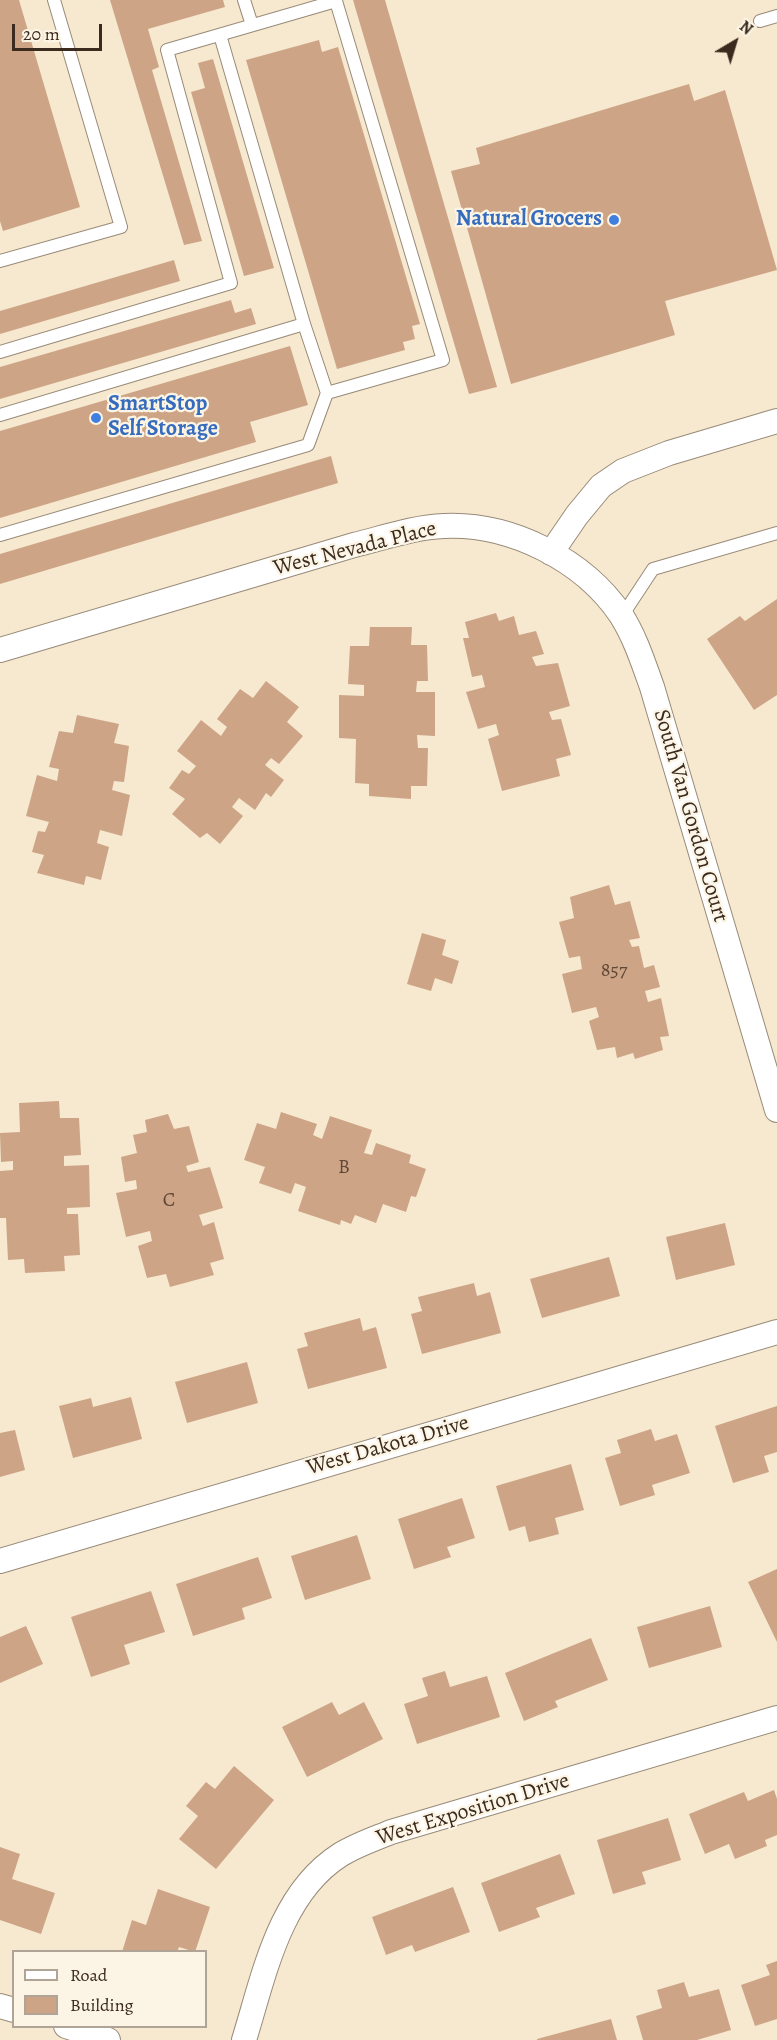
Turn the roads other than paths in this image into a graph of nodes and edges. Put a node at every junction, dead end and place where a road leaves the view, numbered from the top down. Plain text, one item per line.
1 (54, 0) edge
2 (244, 0) edge
3 (777, 16) edge
4 (760, 21) dead end
5 (252, 25) junction
6 (220, 35) junction
7 (0, 261) edge
8 (304, 324) junction
9 (0, 352) edge
10 (327, 393) junction
11 (0, 416) edge
12 (777, 421) edge
13 (777, 533) edge
14 (0, 535) edge
15 (551, 553) junction
16 (622, 616) junction
17 (0, 650) edge
18 (777, 1110) edge
19 (777, 1332) edge
20 (0, 1562) edge
21 (777, 1718) edge
22 (72, 2028) edge
23 (108, 2040) edge
24 (244, 2040) edge

1 - 7 lane
2 - 5 lane
3 - 4 lane
5 - 6 lane
5 - 10 lane
6 - 8 lane
6 - 9 lane
8 - 10 lane
8 - 11 lane
10 - 14 lane
12 - 15 street
13 - 16 lane
15 - 16 street, South Van Gordon Court
15 - 17 street, West Nevada Place
16 - 18 street, South Van Gordon Court
19 - 20 street, West Dakota Drive
21 - 24 street, West Exposition Drive
22 - 23 street

